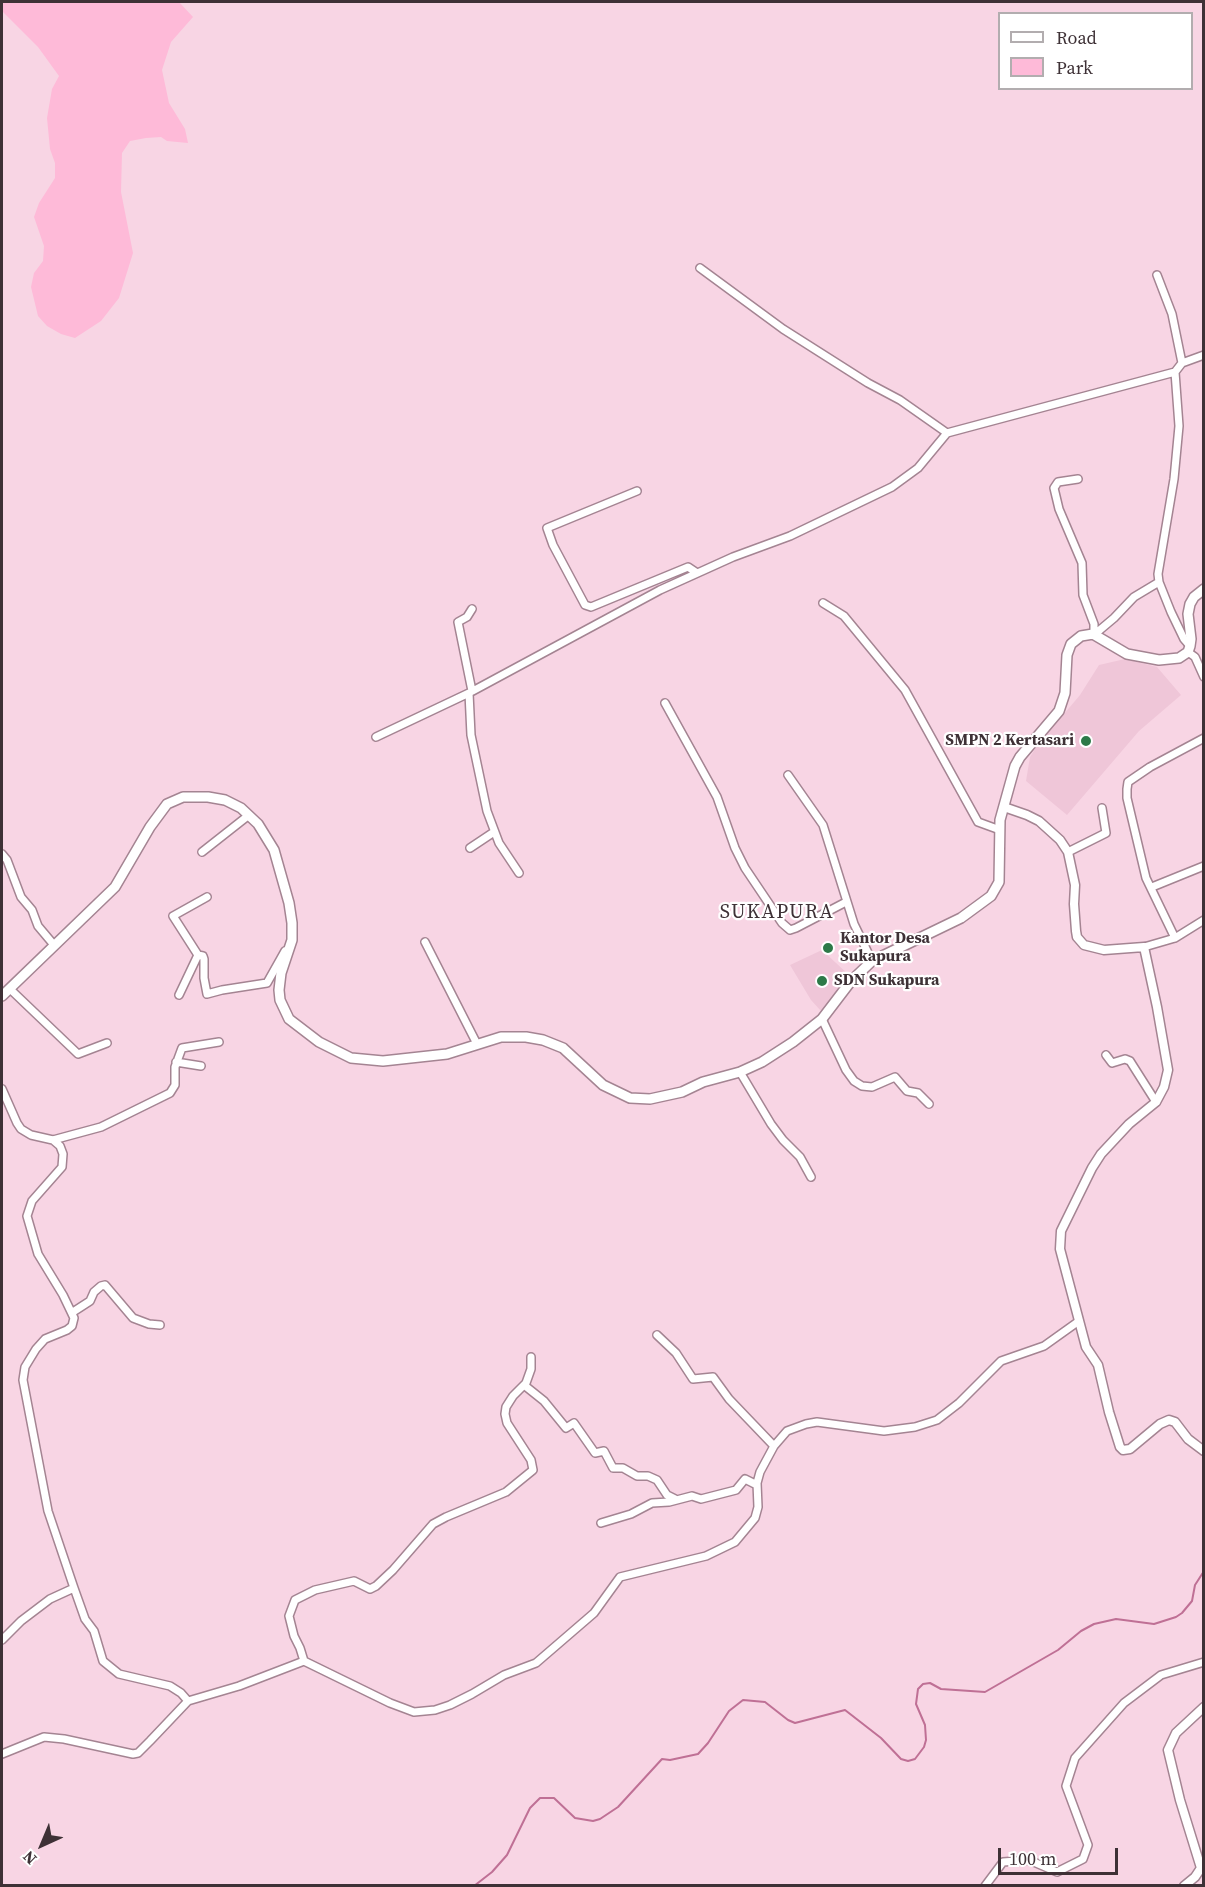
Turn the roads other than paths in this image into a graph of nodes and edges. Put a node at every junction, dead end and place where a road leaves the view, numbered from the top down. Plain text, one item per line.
1 (700, 268) dead end
2 (1157, 275) dead end
3 (1203, 355) edge
4 (1182, 363) junction
5 (1175, 372) junction
6 (947, 434) junction
7 (1078, 479) dead end
8 (637, 491) dead end
9 (697, 573) junction
10 (1159, 582) junction
11 (1203, 589) edge
12 (824, 603) dead end
13 (472, 609) dead end
14 (1095, 634) junction
15 (1189, 649) junction
16 (1203, 677) edge
17 (471, 692) junction
18 (665, 703) dead end
19 (376, 737) dead end
20 (1203, 738) edge
21 (788, 775) dead end
22 (1004, 807) junction
23 (1102, 808) dead end
24 (249, 815) junction
25 (1000, 830) junction
26 (494, 832) junction
27 (470, 848) dead end
28 (202, 852) dead end
29 (1068, 852) junction
30 (2, 854) edge
31 (1203, 866) edge
32 (519, 873) dead end
33 (1152, 887) junction
34 (207, 897) dead end
35 (846, 902) junction
36 (1203, 920) edge
37 (1174, 938) junction
38 (424, 942) dead end
39 (54, 945) junction
40 (1144, 947) junction
41 (290, 948) junction
42 (198, 955) junction
43 (872, 962) junction
44 (10, 989) junction
45 (179, 995) dead end
46 (2, 996) edge
47 (822, 1019) junction
48 (107, 1042) dead end
49 (219, 1042) dead end
50 (477, 1044) junction
51 (1106, 1055) dead end
52 (177, 1062) junction
53 (201, 1066) dead end
54 (740, 1072) junction
55 (2, 1089) edge
56 (1156, 1102) junction
57 (929, 1104) dead end
58 (53, 1140) junction
59 (811, 1178) dead end
60 (73, 1312) junction
61 (1078, 1321) junction
62 (160, 1325) dead end
63 (657, 1335) dead end
64 (531, 1357) dead end
65 (524, 1385) junction
66 (774, 1446) junction
67 (1203, 1451) edge
68 (757, 1485) junction
69 (675, 1500) junction
70 (601, 1523) dead end
71 (74, 1588) junction
72 (2, 1640) edge
73 (304, 1661) junction
74 (1203, 1662) edge
75 (188, 1701) junction
76 (1203, 1707) edge
77 (2, 1754) edge
78 (1202, 1862) edge
79 (985, 1886) edge
80 (1184, 1886) edge

1 - 6 street
2 - 4 street
3 - 4 street
4 - 5 street
5 - 6 street
5 - 10 street
6 - 9 street
7 - 14 street
8 - 9 street
9 - 17 street
10 - 14 street
10 - 15 street
11 - 15 main road
12 - 25 street
13 - 17 street
14 - 15 main road
14 - 22 main road
15 - 16 street
17 - 19 street
17 - 26 street
18 - 35 street
20 - 33 street
21 - 35 street
22 - 25 main road
22 - 29 street
23 - 29 street
24 - 28 street
24 - 39 main road
24 - 41 main road
25 - 43 main road
26 - 27 street
26 - 32 street
29 - 40 street
30 - 39 street
31 - 33 street
33 - 37 street
34 - 42 street
35 - 43 street
36 - 37 street
37 - 40 street
38 - 50 street
39 - 44 main road
40 - 56 street
41 - 42 street
41 - 50 main road
42 - 45 street
43 - 47 main road
44 - 46 main road
44 - 48 street
47 - 54 main road
47 - 57 street
49 - 52 street
50 - 54 main road
51 - 56 street
52 - 53 street
52 - 58 street
54 - 59 street
55 - 58 street
56 - 61 street
58 - 60 street
60 - 62 street
60 - 71 street
61 - 66 street
61 - 67 street
63 - 66 street
64 - 65 street
65 - 69 street
65 - 73 street
66 - 68 street
68 - 69 street
68 - 73 street
69 - 70 street
71 - 72 street
71 - 75 street
73 - 75 street
74 - 79 street
75 - 77 street
76 - 78 street
78 - 80 street

